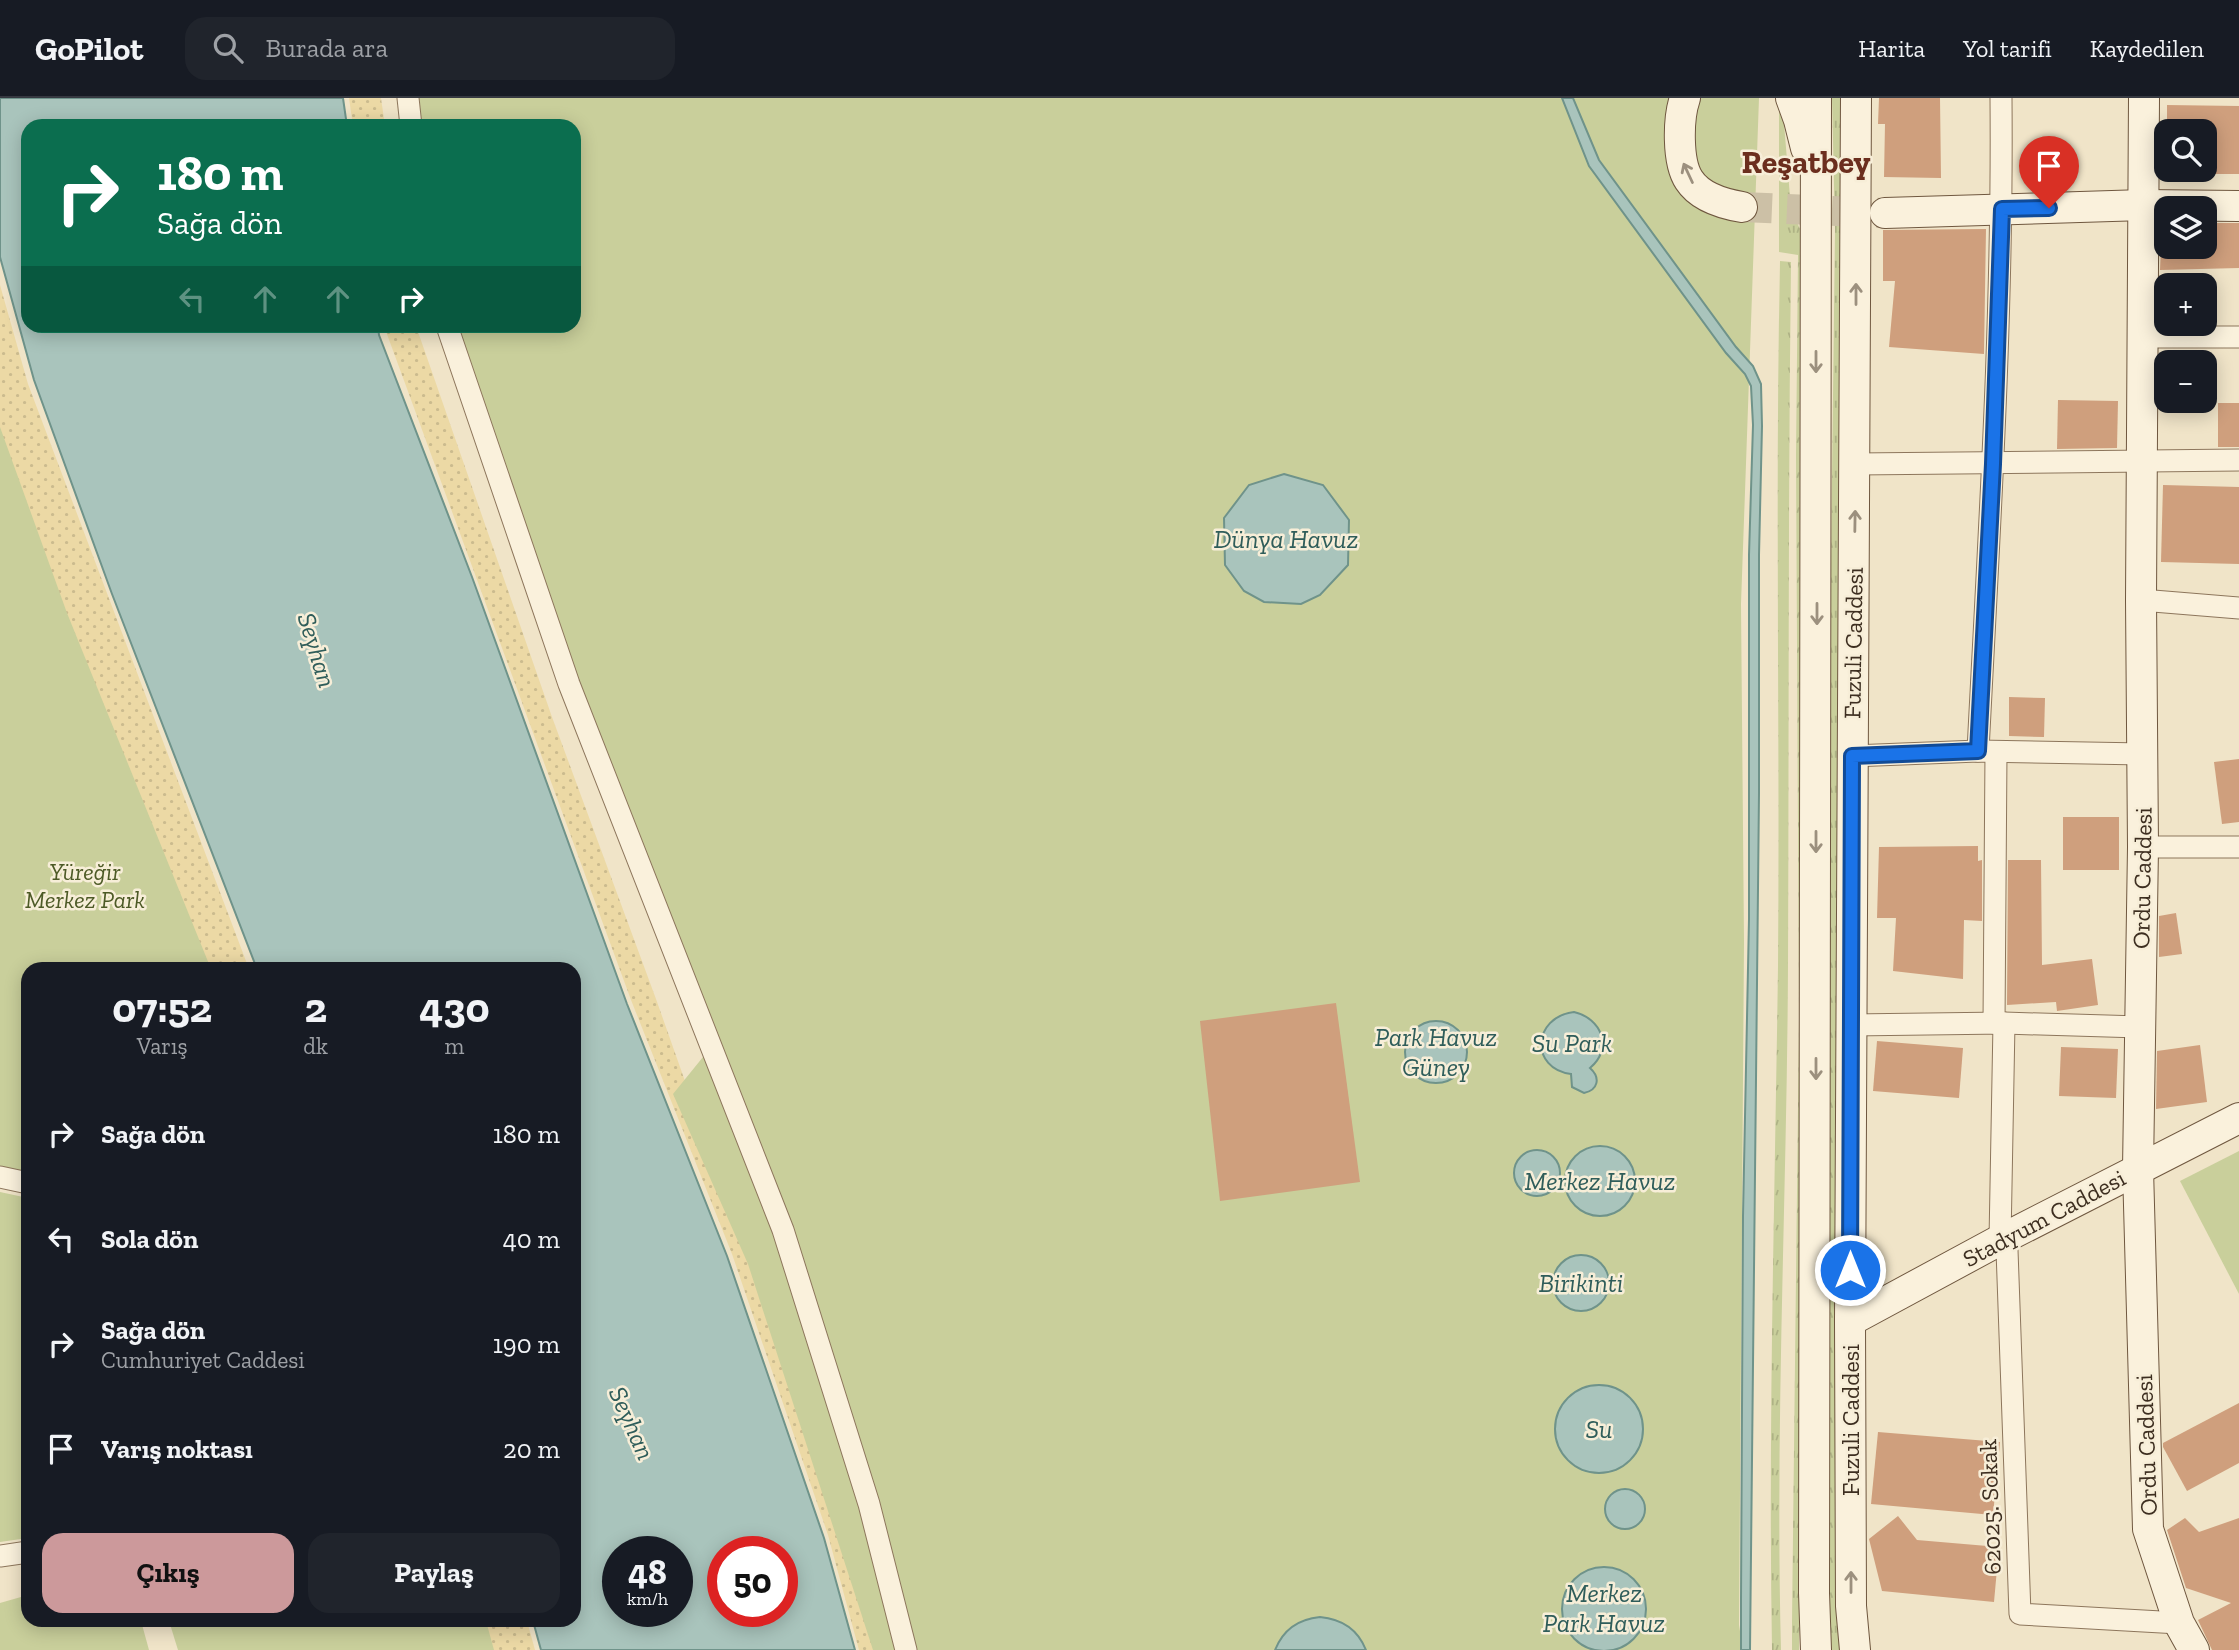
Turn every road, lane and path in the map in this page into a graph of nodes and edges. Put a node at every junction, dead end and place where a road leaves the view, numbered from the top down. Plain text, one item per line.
1 (408, 98) edge
2 (1685, 98) edge
3 (1791, 98) edge
4 (1816, 98) edge
5 (1857, 98) edge
6 (2001, 98) edge
7 (2144, 98) edge
8 (410, 119) edge
9 (1815, 186) junction
10 (1856, 187) junction
11 (2144, 205) junction
12 (2239, 206) edge
13 (1742, 207) tunnel mouth
14 (1993, 210) junction
15 (1885, 213) tunnel mouth
16 (449, 333) edge
17 (2144, 337) junction
18 (2239, 337) edge
19 (2141, 459) junction
20 (2239, 460) edge
21 (1856, 464) junction
22 (1993, 464) junction
23 (2141, 600) junction
24 (2239, 608) edge
25 (1987, 751) junction
26 (2143, 754) junction
27 (1852, 756) junction
28 (2239, 846) edge
29 (2143, 847) junction
30 (1999, 1023) junction
31 (1851, 1025) junction
32 (2140, 1027) junction
33 (2239, 1118) edge
34 (2138, 1169) junction
35 (0, 1177) edge
36 (21, 1182) edge
37 (2000, 1240) junction
38 (1850, 1321) junction
39 (21, 1553) edge
40 (0, 1556) edge
41 (2179, 1623) junction
42 (906, 1650) edge
43 (1816, 1650) edge
44 (1855, 1650) edge
45 (2194, 1650) edge

1 - 8 street
13 -> 2 main road
3 - 9 main road
4 - 9 main road, Fuzuli Caddesi
5 - 10 main road, Fuzuli Caddesi
6 - 14 street
7 - 11 main road, Ordu Caddesi
9 -> 43 main road, Fuzuli Caddesi
10 - 14 main road
21 -> 10 main road, Fuzuli Caddesi
11 - 12 main road
11 - 14 main road
11 - 17 main road, Ordu Caddesi
14 - 15 main road
14 - 22 street
16 - 42 street
17 - 18 street
17 - 19 main road, Ordu Caddesi
19 - 20 street
19 - 22 street
19 - 23 main road, Ordu Caddesi
21 - 22 street
27 -> 21 main road, Fuzuli Caddesi
22 - 25 street
23 - 24 street
23 - 26 main road, Ordu Caddesi
25 - 26 street
25 - 27 street
25 - 30 street
26 - 29 main road, Ordu Caddesi
27 - 31 main road, Fuzuli Caddesi
28 - 29 street
29 - 32 main road, Ordu Caddesi
30 - 31 street
30 - 32 street
30 - 37 street
31 - 38 main road, Fuzuli Caddesi
32 - 34 main road, Ordu Caddesi
33 - 34 main road, Stadyum Caddesi
34 - 37 main road, Stadyum Caddesi
34 - 41 main road, Ordu Caddesi
35 - 36 street
37 - 38 main road, Stadyum Caddesi
37 - 41 street, 62025. Sokak
44 -> 38 main road, Fuzuli Caddesi
39 - 40 street
41 - 45 main road, Ordu Caddesi

